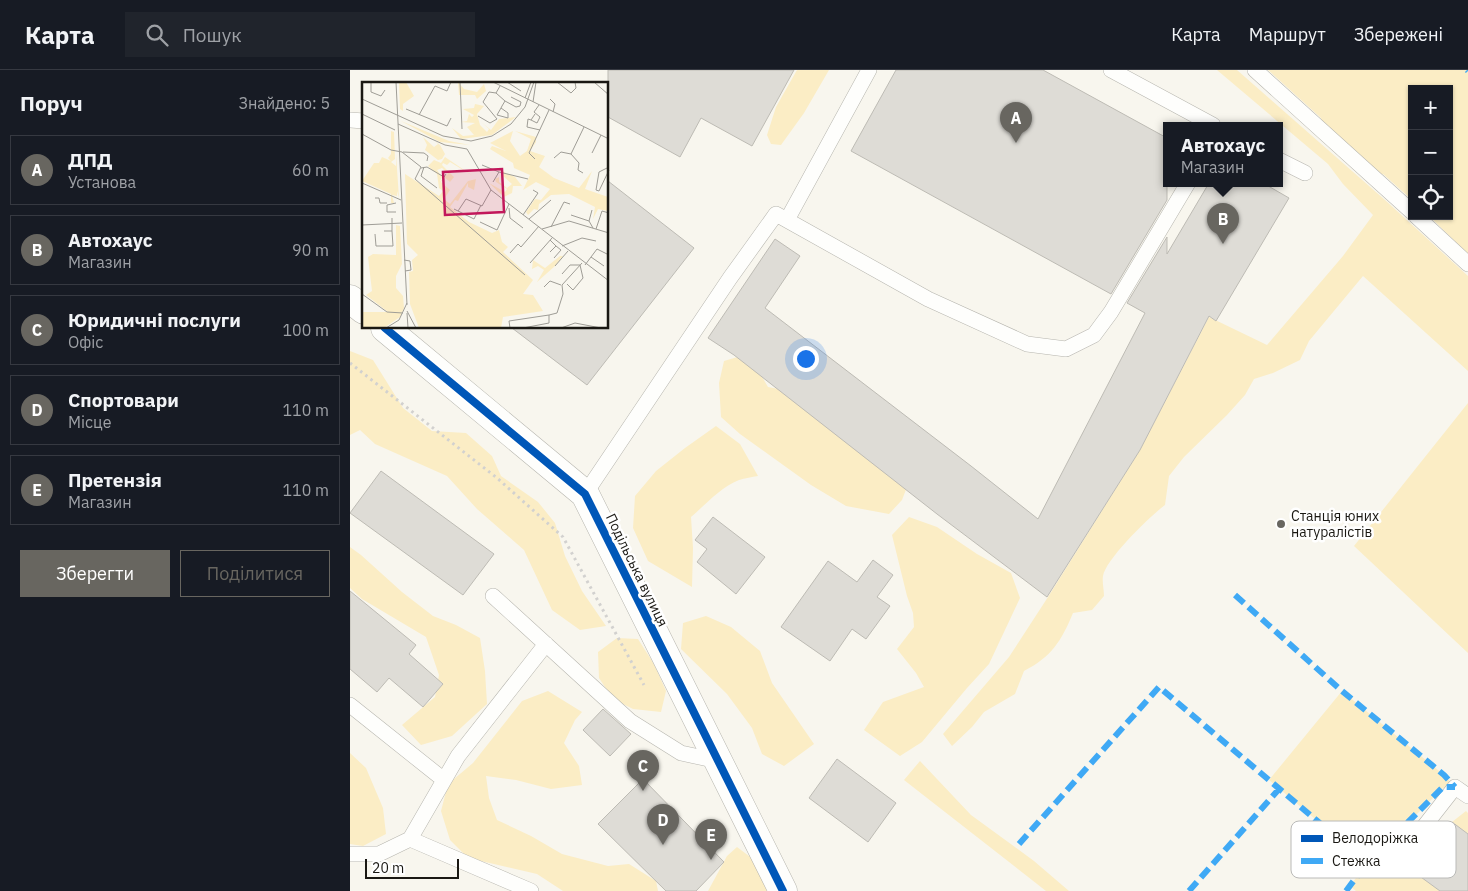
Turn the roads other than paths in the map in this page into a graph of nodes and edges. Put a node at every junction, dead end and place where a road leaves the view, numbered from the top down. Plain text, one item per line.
1 (869, 70) edge
2 (1111, 70) edge
3 (1255, 70) edge
4 (1207, 122) edge
5 (1283, 162) edge
6 (1305, 173) dead end
7 (1186, 187) edge
8 (1408, 208) edge
9 (787, 220) junction
10 (1420, 220) edge
11 (1468, 264) edge
12 (350, 299) edge
13 (362, 308) edge
14 (386, 329) edge
15 (585, 494) junction
16 (493, 596) dead end
17 (546, 644) junction
18 (350, 705) edge
19 (718, 761) junction
20 (444, 780) junction
21 (1468, 796) edge
22 (1428, 821) edge
23 (410, 839) junction
24 (350, 854) edge
25 (530, 891) edge
26 (783, 891) edge

1 - 9 lane
2 - 4 lane
3 - 8 lane
5 - 6 lane
7 - 9 lane
9 - 15 lane
10 - 11 lane
12 - 13 street
14 - 15 street, Подільська вулиця
15 - 19 street, Подільська вулиця
16 - 17 lane
17 - 19 lane
17 - 20 lane
18 - 20 lane
19 - 26 street, Подільська вулиця
20 - 23 lane
21 - 22 lane
23 - 24 lane
23 - 25 lane

